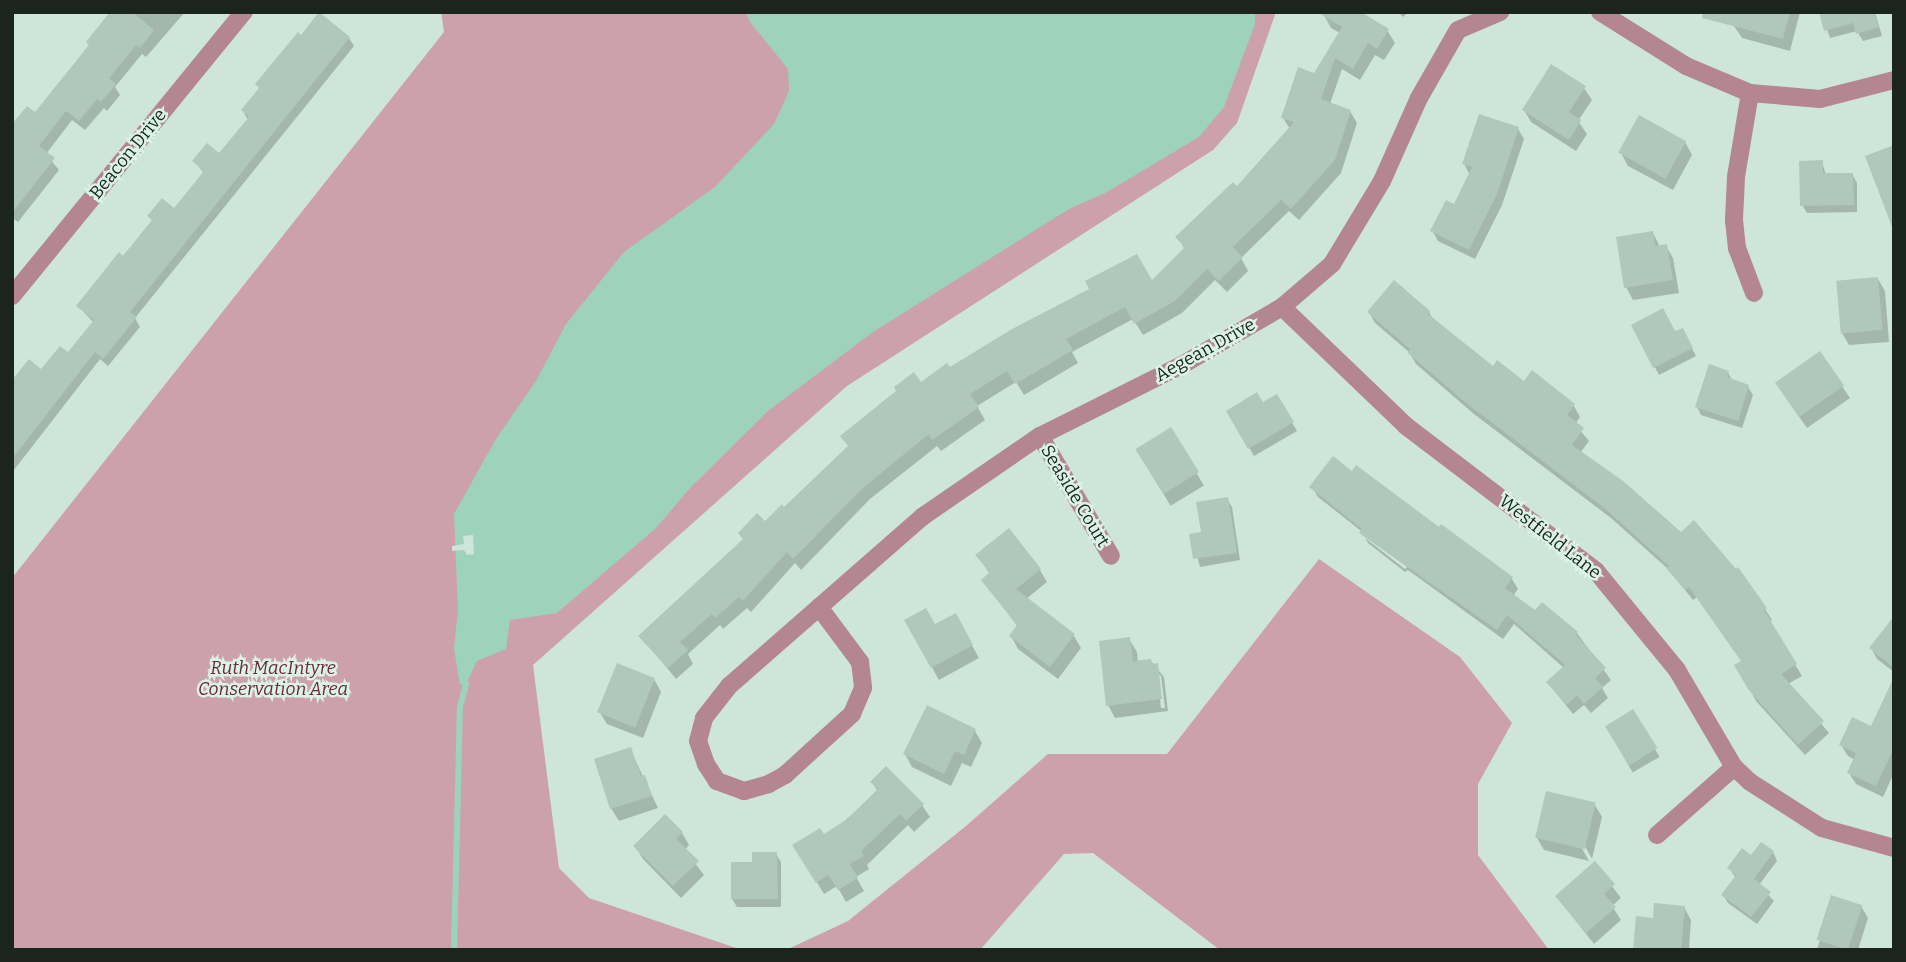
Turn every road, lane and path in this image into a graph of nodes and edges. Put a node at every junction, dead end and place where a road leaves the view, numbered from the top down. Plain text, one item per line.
1 (244, 12) edge
2 (1500, 12) edge
3 (1600, 12) edge
4 (1894, 80) edge
5 (1750, 93) junction
6 (1754, 293) dead end
7 (12, 296) edge
8 (1282, 307) junction
9 (1040, 436) junction
10 (1111, 556) dead end
11 (819, 607) junction
12 (1734, 767) junction
13 (1657, 835) dead end
14 (1894, 848) edge

1 - 7 street, Beacon Drive
2 - 8 street, Aegean Drive
3 - 5 street
4 - 5 street
5 - 6 street
8 - 9 street, Aegean Drive
8 - 12 street, Westfield Lane
9 - 10 street, Seaside Court
9 - 11 street, Aegean Drive
11 - 11 street, Aegean Drive
12 - 13 street
12 - 14 street, Westfield Lane

